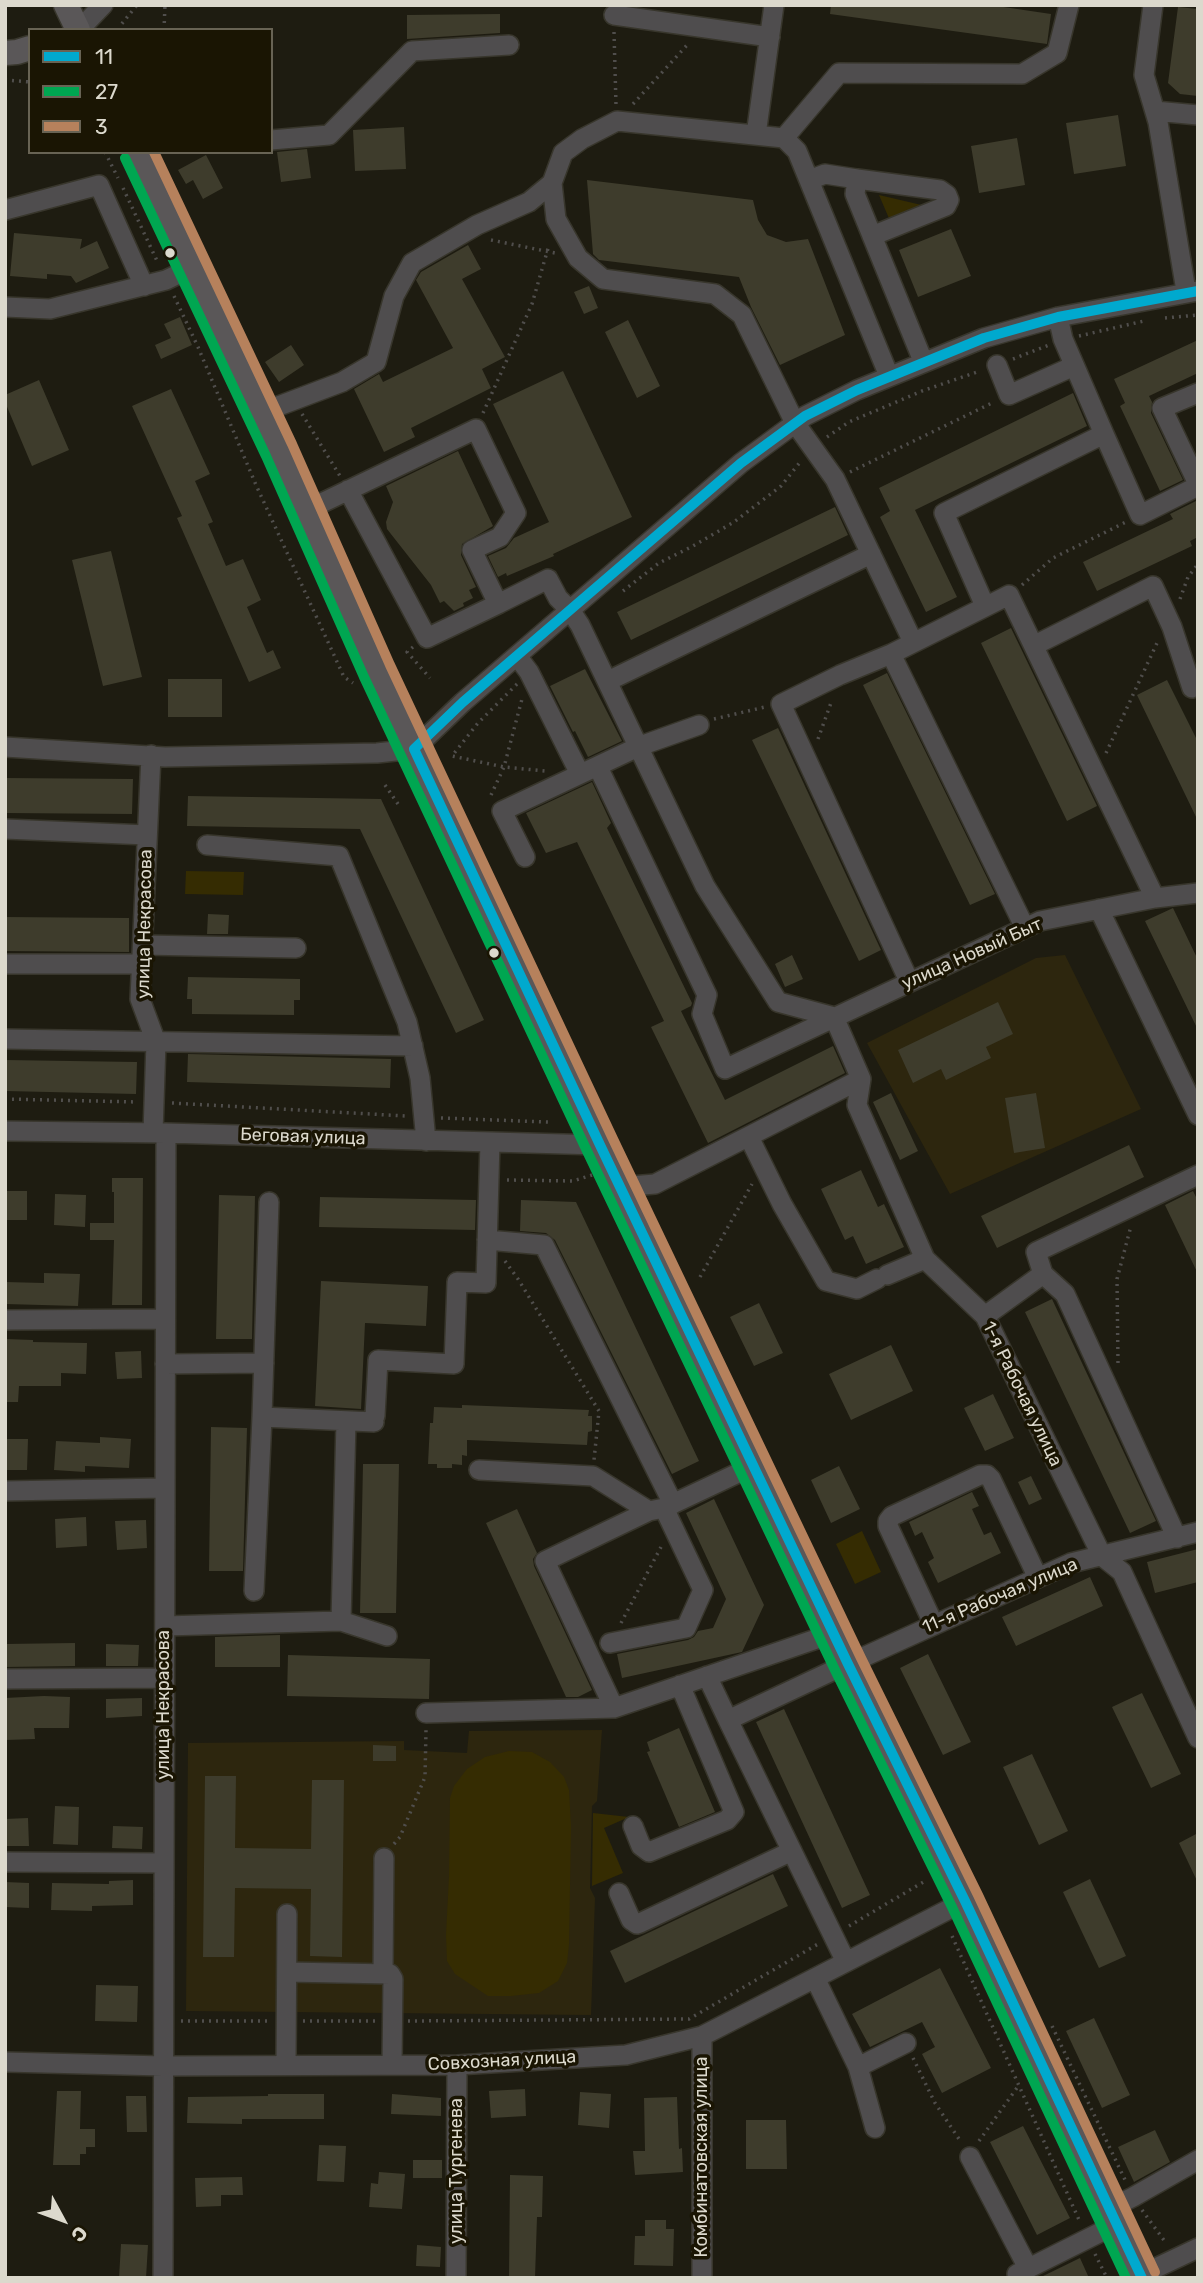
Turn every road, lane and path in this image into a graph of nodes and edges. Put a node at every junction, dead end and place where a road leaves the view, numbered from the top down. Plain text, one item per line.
1 (66, 5) edge
2 (103, 5) edge
3 (137, 5) edge
4 (164, 5) edge
5 (774, 5) edge
6 (1069, 5) edge
7 (1153, 5) edge
8 (614, 15) joint
9 (704, 27) junction
10 (78, 28) edge
11 (81, 28) edge
12 (120, 28) edge
13 (164, 28) edge
14 (770, 37) junction
15 (509, 46) dead end
16 (28, 48) edge
17 (5, 53) edge
18 (5, 79) edge
19 (28, 82) edge
20 (1155, 110) junction
21 (1198, 115) edge
22 (617, 121) junction
23 (756, 135) junction
24 (784, 138) junction
25 (273, 140) edge
26 (106, 154) edge
27 (139, 154) edge
28 (856, 178) junction
29 (809, 180) junction
30 (552, 183) junction
31 (5, 210) edge
32 (556, 219) junction
33 (462, 234) junction
34 (872, 236) junction
35 (547, 251) junction
36 (578, 258) junction
37 (191, 268) junction
38 (166, 280) junction
39 (144, 286) junction
40 (1192, 291) edge
41 (5, 307) edge
42 (1198, 315) edge
43 (1058, 317) junction
44 (1160, 318) dead end
45 (1147, 321) dead end
46 (1063, 339) junction
47 (923, 361) junction
48 (996, 365) junction
49 (1074, 366) junction
50 (889, 376) junction
51 (1198, 393) edge
52 (1009, 395) junction
53 (293, 400) junction
54 (260, 413) junction
55 (795, 423) junction
56 (475, 429) junction
57 (1104, 434) junction
58 (812, 446) junction
59 (835, 479) junction
60 (1198, 485) edge
61 (348, 490) junction
62 (305, 511) junction
63 (1140, 515) junction
64 (871, 554) junction
65 (1198, 564) edge
66 (620, 594) dead end
67 (1009, 595) junction
68 (498, 604) junction
69 (985, 607) junction
70 (570, 610) junction
71 (1168, 618) junction
72 (913, 642) junction
73 (1035, 645) junction
74 (407, 652) dead end
75 (891, 654) junction
76 (523, 664) junction
77 (840, 675) junction
78 (430, 678) dead end
79 (608, 681) junction
80 (353, 683) dead end
81 (1196, 692) edge
82 (781, 704) junction
83 (699, 724) joint
84 (640, 746) junction
85 (5, 747) edge
86 (414, 749) junction
87 (151, 755) junction
88 (504, 767) junction
89 (809, 768) junction
90 (589, 771) junction
91 (1097, 775) junction
92 (384, 785) dead end
93 (490, 798) dead end
94 (398, 804) dead end
95 (5, 829) edge
96 (147, 835) junction
97 (207, 845) dead end
98 (525, 857) dead end
99 (1198, 893) edge
100 (1155, 898) junction
101 (1099, 909) junction
102 (1025, 928) junction
103 (296, 948) dead end
104 (142, 954) junction
105 (5, 964) edge
106 (909, 981) junction
107 (834, 1017) junction
108 (5, 1038) edge
109 (156, 1042) junction
110 (412, 1046) junction
111 (861, 1079) junction
112 (5, 1100) edge
113 (155, 1102) junction
114 (1198, 1115) edge
115 (424, 1117) junction
116 (548, 1122) dead end
117 (5, 1131) edge
118 (160, 1133) junction
119 (749, 1137) junction
120 (426, 1140) junction
121 (491, 1142) junction
122 (600, 1145) junction
123 (764, 1164) junction
124 (598, 1173) dead end
125 (1198, 1175) edge
126 (489, 1180) junction
127 (620, 1187) junction
128 (269, 1202) dead end
129 (1138, 1203) junction
130 (488, 1240) junction
131 (925, 1259) junction
132 (1044, 1274) junction
133 (700, 1277) dead end
134 (985, 1316) junction
135 (165, 1319) junction
136 (5, 1320) edge
137 (264, 1363) junction
138 (165, 1364) junction
139 (1118, 1370) dead end
140 (262, 1417) junction
141 (346, 1421) junction
142 (753, 1466) junction
143 (480, 1470) dead end
144 (593, 1476) junction
145 (164, 1488) junction
146 (5, 1491) edge
147 (665, 1512) junction
148 (1198, 1532) edge
149 (1177, 1538) junction
150 (1102, 1556) junction
151 (1038, 1578) junction
152 (254, 1591) dead end
153 (341, 1620) junction
154 (934, 1625) junction
155 (164, 1626) junction
156 (834, 1633) junction
157 (387, 1636) dead end
158 (610, 1643) joint
159 (840, 1667) junction
160 (707, 1676) junction
161 (164, 1678) junction
162 (5, 1679) edge
163 (680, 1685) junction
164 (614, 1708) junction
165 (426, 1713) dead end
166 (728, 1720) junction
167 (1198, 1738) edge
168 (426, 1751) dead end
169 (632, 1826) dead end
170 (792, 1851) junction
171 (384, 1858) joint
172 (5, 1862) edge
173 (163, 1863) junction
174 (925, 1881) dead end
175 (619, 1893) dead end
176 (965, 1901) junction
177 (288, 1914) dead end
178 (833, 1935) junction
179 (952, 1936) dead end
180 (846, 1962) junction
181 (287, 1972) junction
182 (383, 1973) junction
183 (815, 1978) junction
184 (163, 2021) junction
185 (286, 2021) junction
186 (392, 2021) junction
187 (1052, 2026) dead end
188 (702, 2036) junction
189 (906, 2043) joint
190 (5, 2062) edge
191 (392, 2065) junction
192 (457, 2065) junction
193 (163, 2066) junction
194 (286, 2066) junction
195 (858, 2067) junction
196 (1019, 2085) junction
197 (875, 2128) dead end
198 (970, 2157) junction
199 (1198, 2160) edge
200 (1133, 2197) junction
201 (1113, 2216) junction
202 (1088, 2238) junction
203 (1198, 2248) edge
204 (1177, 2258) junction
205 (1023, 2273) edge
206 (1141, 2277) edge
207 (163, 2278) edge
208 (456, 2278) edge
209 (702, 2278) edge
210 (1107, 2278) edge

1 - 10 main road
2 - 11 street
3 - 12 path
4 - 13 path
5 - 14 street
6 - 24 street
7 - 20 street
8 - 9 street
8 - 22 path
9 - 14 street
9 - 22 path
14 - 23 street
15 - 25 street
16 - 17 main road
18 - 19 path
20 - 21 street
20 - 40 street
22 - 23 street
22 - 30 street
23 - 24 street
24 - 29 street
26 - 38 path
27 - 37 main road
28 - 29 street
28 - 34 street
28 - 34 street
29 - 50 street
30 - 32 street
30 - 33 street
31 - 39 street
32 - 35 path
32 - 36 street
33 - 35 path
33 - 53 street
34 - 47 street
35 - 36 path
35 - 56 path
36 - 55 street
37 - 38 street
37 - 54 main road
38 - 39 street
38 - 80 path
39 - 41 street
40 - 43 street
42 - 44 path
43 - 46 street
43 - 47 street
45 - 46 path
46 - 48 path
46 - 49 street
47 - 50 street
48 - 52 street
48 - 58 path
49 - 52 street
49 - 57 street
50 - 55 street
51 - 60 street
52 - 59 path
53 - 54 street
53 - 61 path
54 - 62 main road
55 - 58 street
55 - 70 street
56 - 61 street
56 - 68 street
57 - 63 street
57 - 69 street
58 - 59 street
58 - 66 path
59 - 64 street
60 - 63 street
61 - 62 street
61 - 68 street
62 - 86 main road
63 - 67 path
64 - 72 street
64 - 79 street
65 - 71 path
67 - 69 street
67 - 73 street
68 - 70 street
69 - 72 street
70 - 76 street
70 - 79 street
71 - 73 street
71 - 81 street
71 - 91 path
72 - 75 street
73 - 91 street
74 - 78 path
75 - 77 street
75 - 102 street
76 - 86 street
76 - 88 path
76 - 88 path
76 - 90 street
77 - 82 street
77 - 89 path
79 - 84 street
82 - 83 path
82 - 89 street
83 - 84 street
84 - 90 street
84 - 107 street
85 - 87 street
86 - 87 street
86 - 122 main road
87 - 96 street, улица Некрасова
88 - 90 path
88 - 93 path
89 - 106 street
90 - 98 street
90 - 107 street, улица Новый Быт
91 - 100 street
92 - 94 path
95 - 96 street
96 - 104 street, улица Некрасова
97 - 110 street
99 - 100 street, улица Новый Быт
100 - 101 street, улица Новый Быт
101 - 102 street, улица Новый Быт
101 - 114 street
102 - 106 street, улица Новый Быт
103 - 104 street
104 - 105 street
104 - 109 street, улица Некрасова
106 - 107 street, улица Новый Быт
107 - 111 street, 1-я Рабочая улица
108 - 109 street
109 - 110 street
109 - 113 street, улица Некрасова
110 - 115 street
111 - 119 street
111 - 131 street, 1-я Рабочая улица
112 - 113 path
113 - 115 path
113 - 118 street, улица Некрасова
115 - 116 path
115 - 120 street
117 - 118 street, Беговая улица
118 - 120 street, Беговая улица
118 - 135 street, улица Некрасова
119 - 123 street
119 - 127 street
120 - 121 street, Беговая улица
121 - 122 street, Беговая улица
121 - 126 street
122 - 127 main road
123 - 131 street
123 - 133 path
124 - 126 path
125 - 129 street
126 - 130 street
127 - 142 main road
128 - 137 street
129 - 132 street
129 - 139 path
130 - 141 street
130 - 144 path
130 - 147 street
131 - 134 street, 1-я Рабочая улица
132 - 134 street
132 - 149 street
134 - 150 street, 1-я Рабочая улица
135 - 136 street
135 - 138 street, улица Некрасова
137 - 138 street
137 - 140 street
138 - 145 street, улица Некрасова
140 - 141 street
140 - 152 street
141 - 153 street
142 - 147 street
142 - 156 main road
143 - 144 street
144 - 147 street
145 - 146 street
145 - 155 street, улица Некрасова
147 - 158 path
147 - 158 street
147 - 164 street
148 - 149 street, 11-я Рабочая улица
149 - 150 street, 11-я Рабочая улица
150 - 151 street, 11-я Рабочая улица
150 - 167 street, 1-я Рабочая улица
151 - 154 street, 11-я Рабочая улица
151 - 154 street
153 - 155 street
153 - 157 street
154 - 159 street, 11-я Рабочая улица
155 - 161 street, улица Некрасова
156 - 159 main road
156 - 160 street
159 - 166 street, 11-я Рабочая улица
159 - 176 main road
160 - 163 street
160 - 166 street
161 - 162 street
161 - 173 street, улица Некрасова
163 - 164 street
163 - 169 street
164 - 165 street
166 - 170 street
168 - 171 path
170 - 175 street
170 - 178 street
171 - 182 street
172 - 173 street
173 - 184 street, улица Некрасова
174 - 178 path
176 - 180 street, Совхозная улица
176 - 201 main road
177 - 181 street
178 - 180 street
178 - 186 path
179 - 196 path
180 - 183 street, Совхозная улица
181 - 182 street
181 - 185 street
182 - 186 street
183 - 188 street, Совхозная улица
183 - 195 street
184 - 185 path
184 - 193 street, улица Некрасова
185 - 186 path
185 - 194 street
186 - 191 street
187 - 200 path
188 - 192 street, Совхозная улица
188 - 209 street, Комбинатовская улица
189 - 195 street
189 - 198 path
190 - 193 street, Совхозная улица
191 - 192 street, Совхозная улица
191 - 194 street, Совхозная улица
192 - 208 street, улица Тургенева
193 - 194 street, Совхозная улица
193 - 207 street, улица Некрасова
195 - 197 street
196 - 198 path
196 - 202 path
198 - 205 street
199 - 200 street
200 - 201 street
200 - 204 path
201 - 202 street
201 - 206 main road
202 - 205 street
202 - 210 path
203 - 204 street
204 - 206 street

